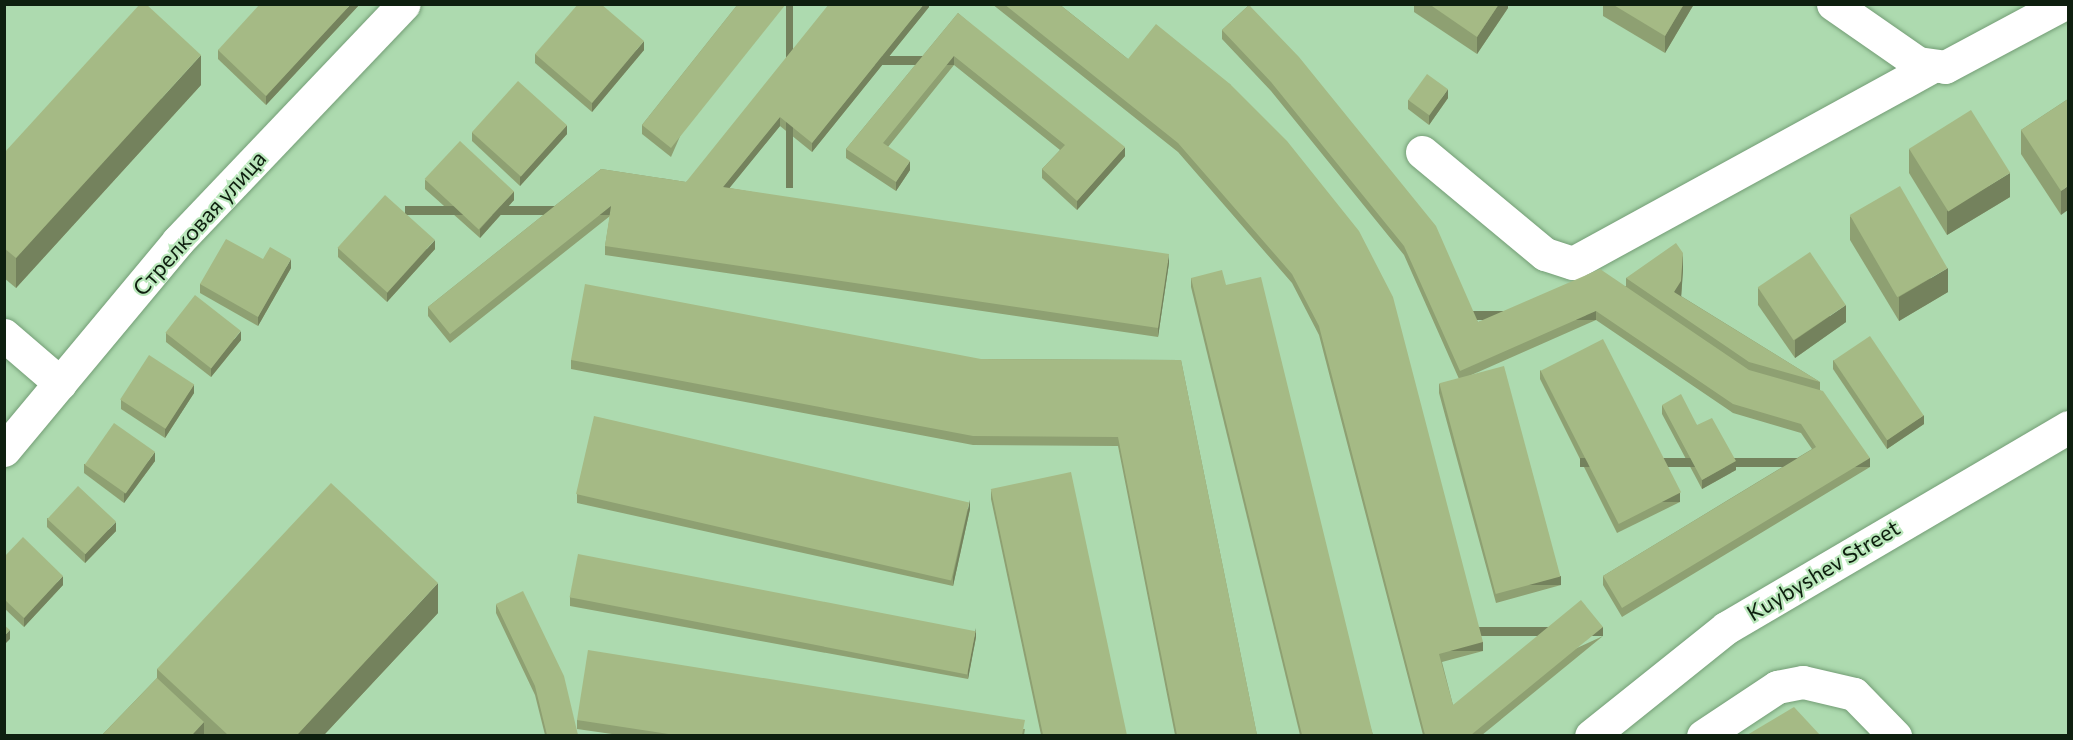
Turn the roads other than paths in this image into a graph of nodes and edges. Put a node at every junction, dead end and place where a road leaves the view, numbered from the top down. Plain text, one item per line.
1 (404, 4) edge
2 (1833, 4) edge
3 (2063, 4) edge
4 (1945, 66) junction
5 (1422, 152) dead end
6 (4, 334) edge
7 (60, 383) junction
8 (2068, 427) edge
9 (4, 450) edge
10 (1591, 735) edge
11 (1703, 735) edge
12 (1895, 735) edge

1 - 7 street, Стрелковая улица
2 - 4 street
3 - 4 street
4 - 5 street
6 - 7 street
7 - 9 street, Стрелковая улица
8 - 10 street, Kuybyshev Street
11 - 12 street

